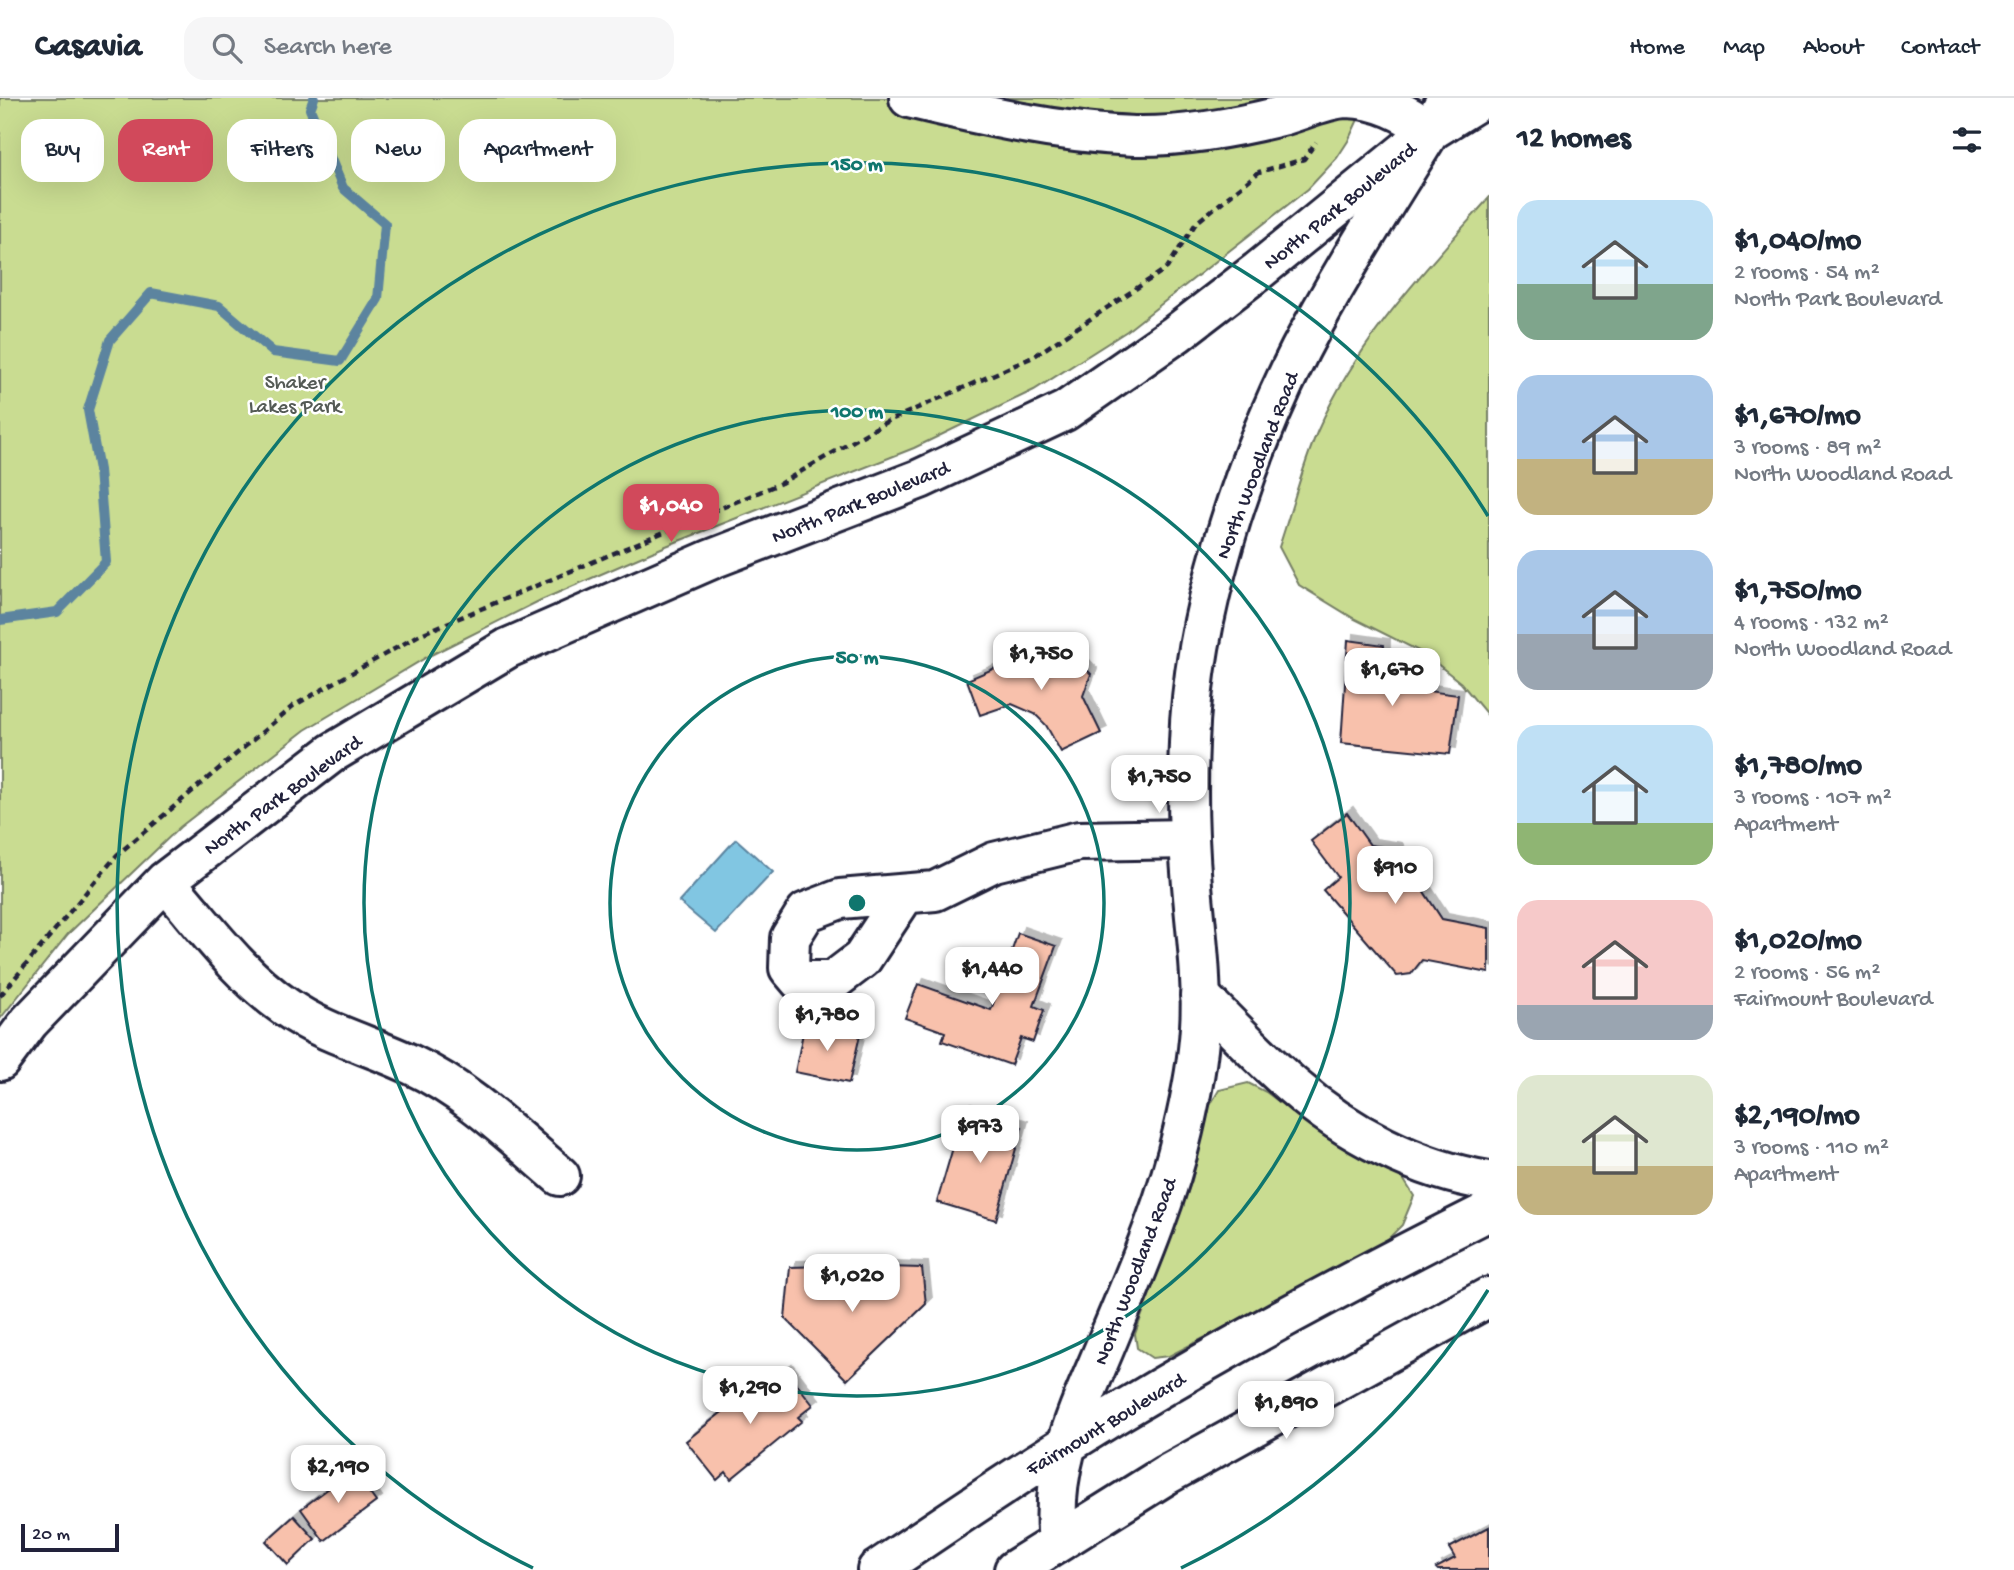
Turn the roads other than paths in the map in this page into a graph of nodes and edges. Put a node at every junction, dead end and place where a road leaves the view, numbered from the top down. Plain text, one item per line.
1 (909, 98) edge
2 (1483, 98) edge
3 (1438, 114) edge
4 (1189, 839) junction
5 (165, 881) junction
6 (905, 894) dead end
7 (1200, 996) junction
8 (0, 1061) edge
9 (560, 1176) dead end
10 (1489, 1181) edge
11 (1489, 1211) edge
12 (1489, 1297) edge
13 (1065, 1447) junction
14 (1058, 1542) junction
15 (877, 1570) edge
16 (1014, 1570) edge

1 - 3 main road
2 - 3 main road, North Park Boulevard
3 - 4 main road, North Woodland Road
3 - 5 main road, North Park Boulevard
4 - 6 main road
4 - 7 main road, North Woodland Road
5 - 8 main road, North Park Boulevard
5 - 9 main road
7 - 10 main road
7 - 13 main road, North Woodland Road
11 - 13 main road, Fairmount Boulevard
12 - 14 main road
13 - 14 main road, North Woodland Road
13 - 15 main road, Fairmount Boulevard
14 - 16 main road

